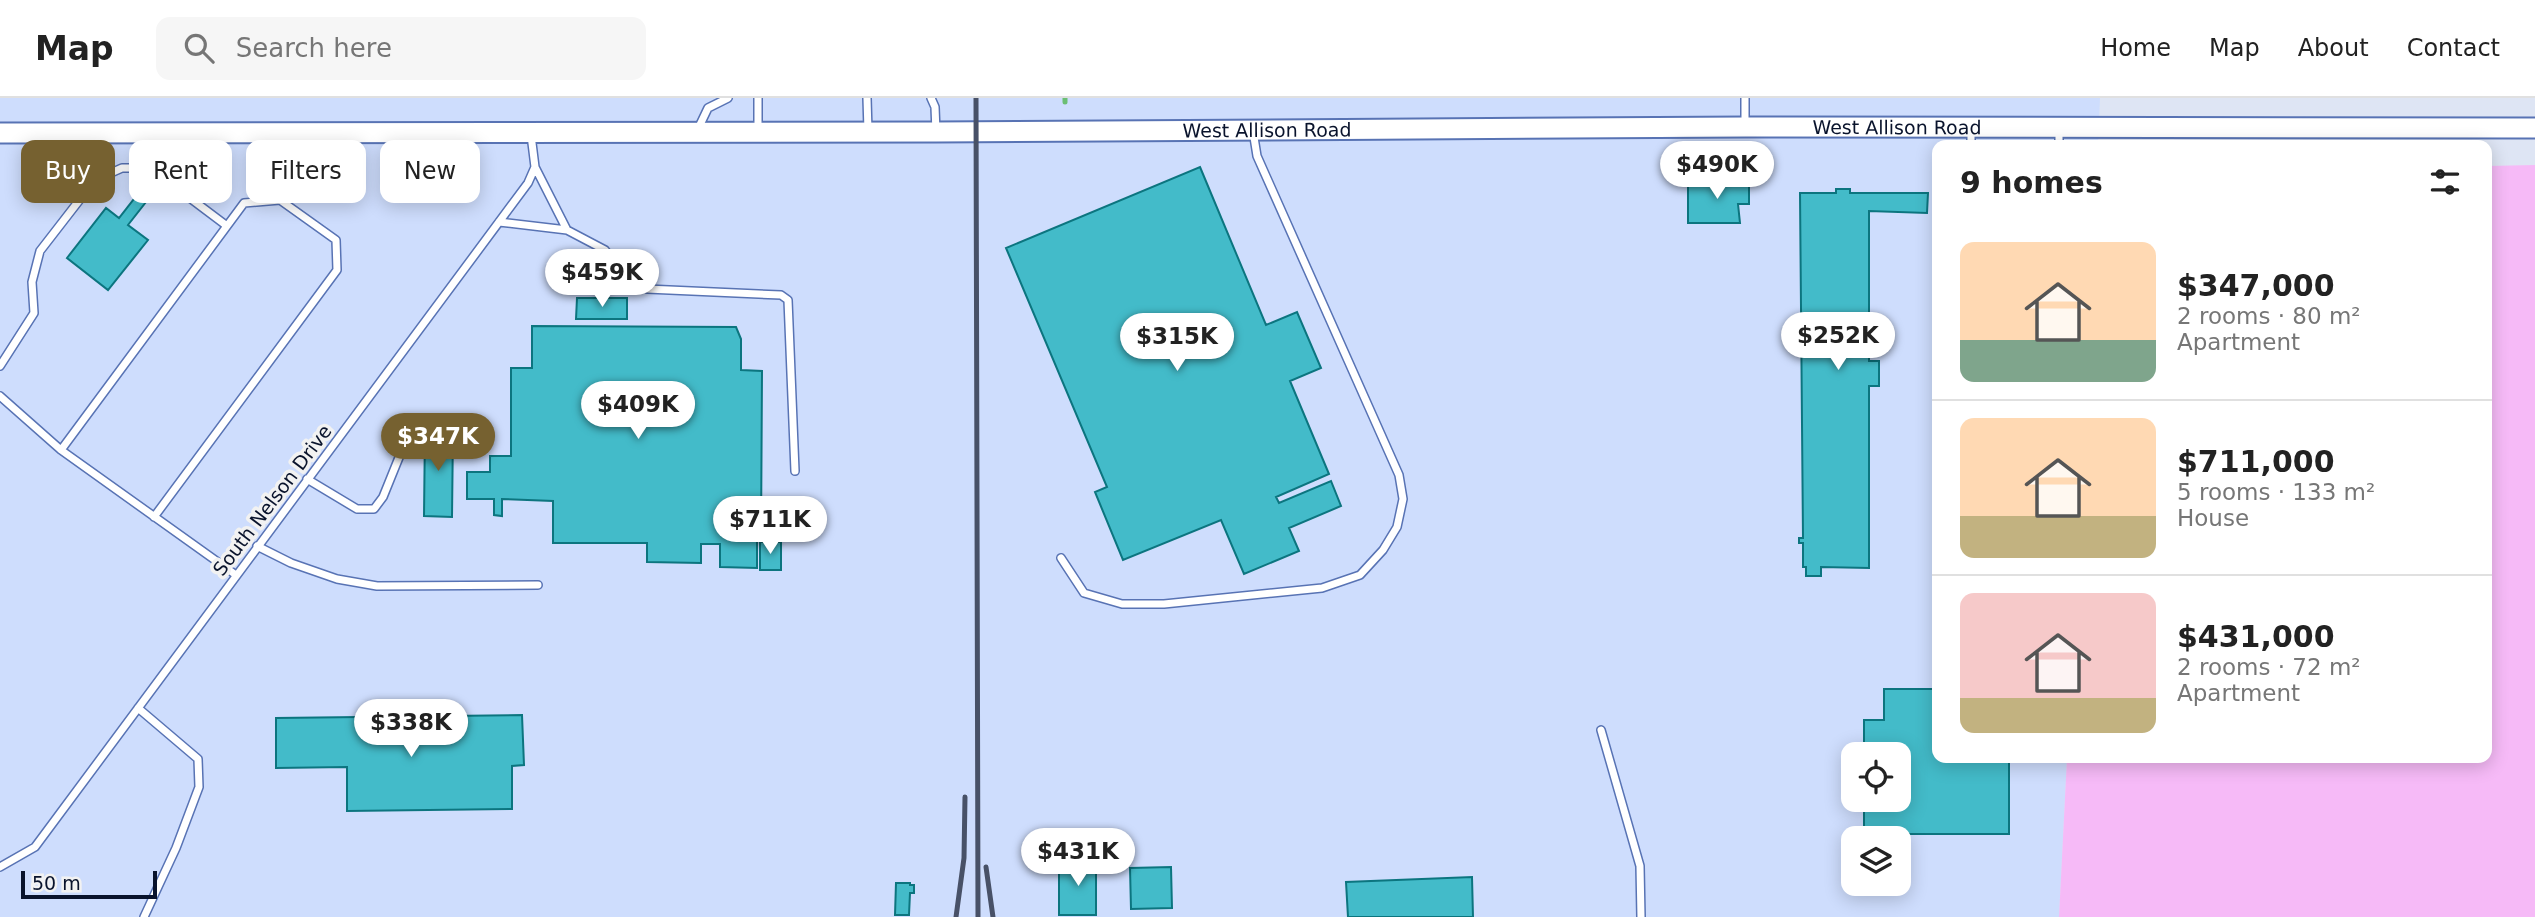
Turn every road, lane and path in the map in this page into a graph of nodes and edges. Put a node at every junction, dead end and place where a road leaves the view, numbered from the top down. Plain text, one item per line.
1 (727, 98) edge
2 (758, 98) edge
3 (867, 98) edge
4 (931, 98) edge
5 (1745, 98) edge
6 (1745, 127) junction
7 (2535, 128) edge
8 (1252, 130) junction
9 (531, 132) junction
10 (697, 132) junction
11 (758, 132) junction
12 (868, 132) junction
13 (936, 132) junction
14 (0, 133) edge
15 (1971, 136) edge
16 (2059, 137) edge
17 (535, 167) junction
18 (499, 222) junction
19 (227, 226) junction
20 (567, 230) junction
21 (0, 366) edge
22 (0, 396) edge
23 (61, 450) junction
24 (400, 455) dead end
25 (795, 471) dead end
26 (307, 479) junction
27 (154, 517) junction
28 (257, 546) junction
29 (1061, 558) dead end
30 (236, 575) junction
31 (538, 585) dead end
32 (138, 708) junction
33 (1601, 730) dead end
34 (0, 867) edge
35 (144, 917) edge
36 (1640, 917) edge

1 - 10 lane
2 - 11 lane
3 - 12 lane
4 - 13 lane
5 - 6 lane
6 - 8 street, West Allison Road
6 - 15 street, West Allison Road
7 - 16 street, West Allison Road
8 - 13 street, West Allison Road
8 - 29 lane
9 - 10 street, West Allison Road
9 - 14 street, West Allison Road
9 - 17 lane
10 - 11 street, West Allison Road
11 - 12 street, West Allison Road
12 - 13 street, West Allison Road
15 - 16 street, West Allison Road
17 - 18 lane, South Nelson Drive
17 - 20 lane
18 - 20 lane
18 - 26 lane, South Nelson Drive
19 - 21 lane
19 - 23 lane
19 - 27 lane
20 - 25 lane
22 - 23 lane
23 - 27 lane
24 - 26 lane
26 - 28 lane, South Nelson Drive
27 - 30 lane
28 - 30 lane, South Nelson Drive
28 - 31 lane
30 - 32 lane, South Nelson Drive
32 - 34 lane, South Nelson Drive
32 - 35 lane
33 - 36 lane

